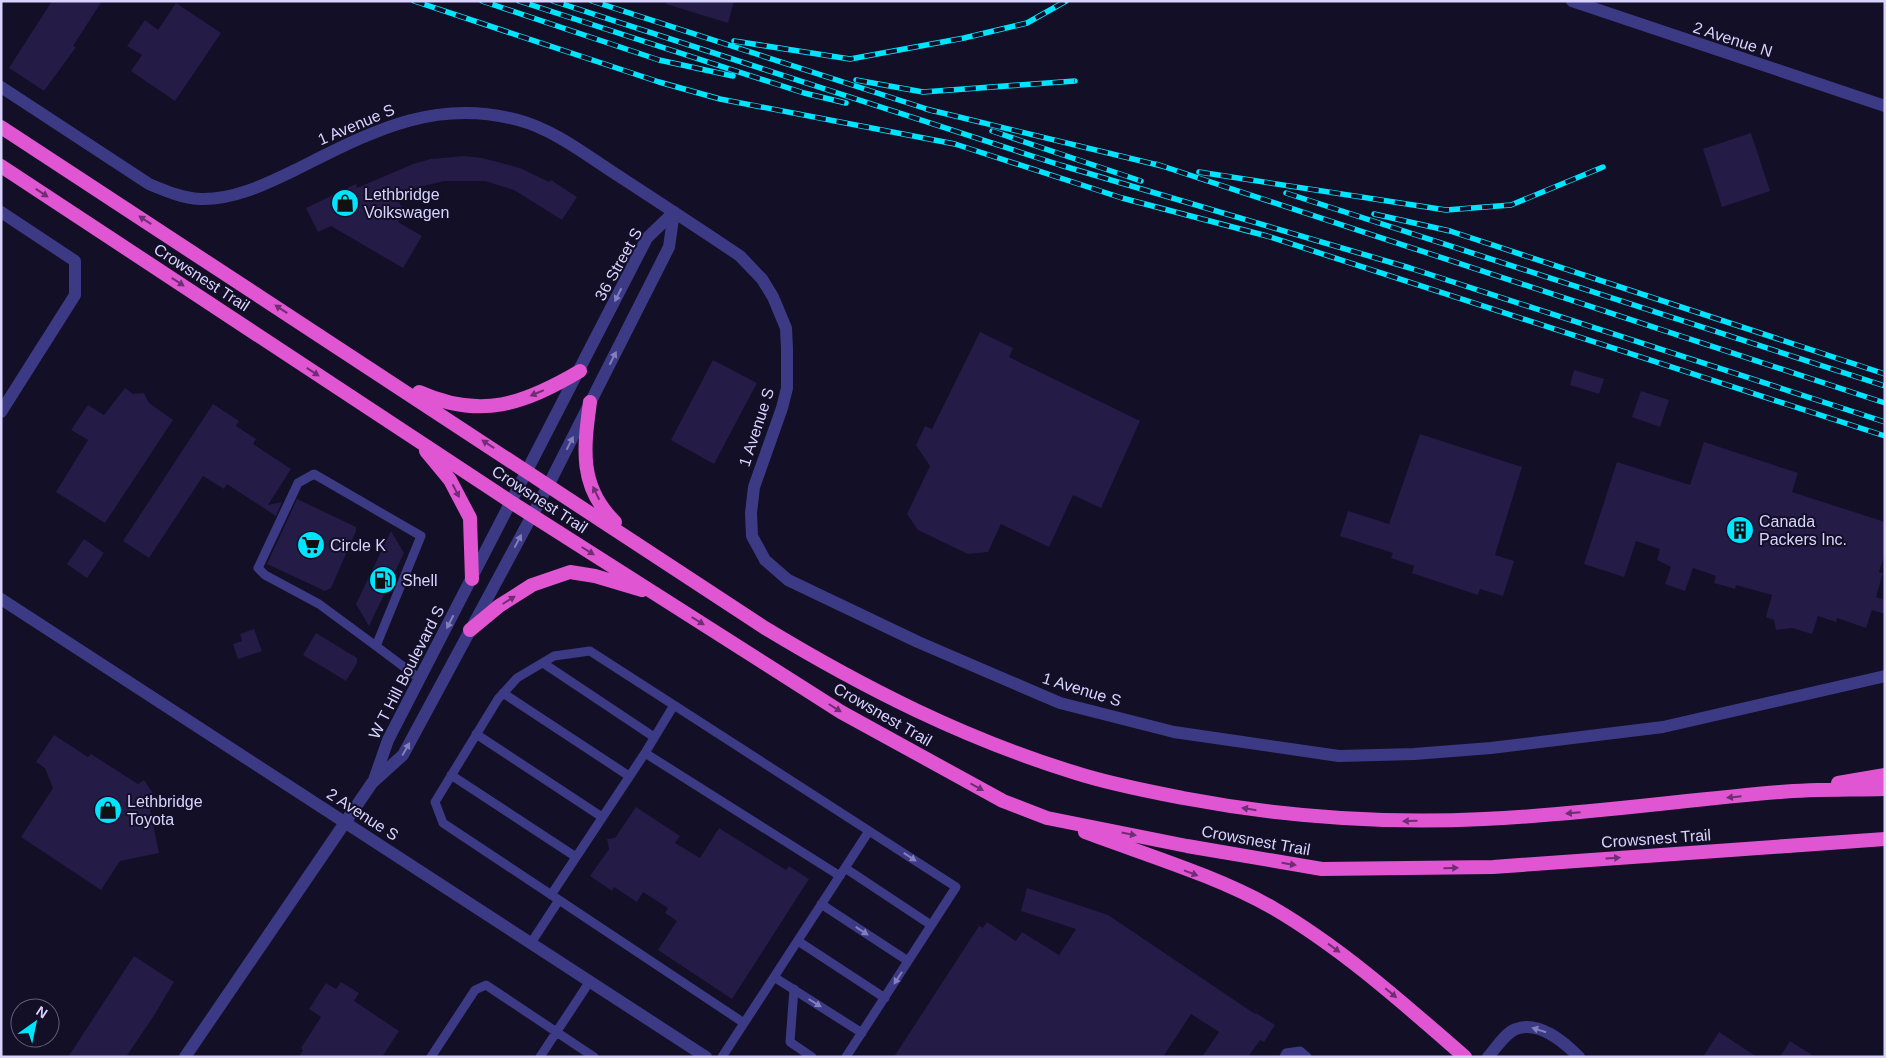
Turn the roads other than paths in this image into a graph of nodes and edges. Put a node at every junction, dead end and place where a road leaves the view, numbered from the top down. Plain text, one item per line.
1 (1572, 1) edge
2 (1, 87) edge
3 (1885, 106) edge
4 (1, 127) edge
5 (1, 166) edge
6 (1, 212) edge
7 (674, 212) junction
8 (580, 371) junction
9 (380, 374) junction
10 (590, 402) junction
11 (1, 412) edge
12 (415, 439) junction
13 (529, 471) junction
14 (549, 484) junction
15 (511, 502) junction
16 (532, 515) junction
17 (638, 543) junction
18 (472, 578) junction
19 (657, 595) junction
20 (1, 599) edge
21 (470, 630) junction
22 (376, 646) junction
23 (543, 663) junction
24 (1885, 676) edge
25 (420, 679) junction
26 (503, 693) junction
27 (674, 705) junction
28 (476, 734) junction
29 (654, 737) junction
30 (644, 753) junction
31 (1885, 775) edge
32 (451, 776) junction
33 (629, 776) junction
34 (372, 783) junction
35 (1885, 789) edge
36 (1783, 792) junction
37 (602, 817) junction
38 (1047, 818) junction
39 (345, 822) junction
40 (869, 831) junction
41 (1885, 835) edge
42 (1885, 840) edge
43 (1843, 842) junction
44 (576, 857) junction
45 (842, 872) junction
46 (555, 898) junction
47 (821, 904) junction
48 (931, 925) junction
49 (798, 941) junction
50 (531, 943) junction
51 (908, 961) junction
52 (774, 977) junction
53 (590, 981) junction
54 (794, 989) junction
55 (885, 998) junction
56 (744, 1023) junction
57 (556, 1032) junction
58 (862, 1033) junction
59 (185, 1057) edge
60 (431, 1057) edge
61 (540, 1057) edge
62 (594, 1057) edge
63 (706, 1057) edge
64 (722, 1057) edge
65 (812, 1057) edge
66 (846, 1057) edge
67 (1284, 1057) edge
68 (1307, 1057) edge
69 (1466, 1057) edge
70 (1488, 1057) edge
71 (1579, 1057) edge

1 - 3 street, 2 Avenue N
2 - 7 street, 1 Avenue S
9 -> 4 highway, Crowsnest Trail
5 -> 12 highway, Crowsnest Trail
6 - 11 street
7 -> 8 street, 36 Street S
10 -> 7 street
7 - 24 street, 1 Avenue S
8 -> 9 highway
8 - 13 street, 36 Street S
13 -> 9 highway, Crowsnest Trail
14 -> 10 street
17 -> 10 highway
12 - 15 highway, Crowsnest Trail
12 -> 18 highway
13 - 14 highway, Crowsnest Trail
13 - 15 street, W T Hill Boulevard S
14 - 16 street, W T Hill Boulevard S
14 - 17 highway, Crowsnest Trail
15 - 16 highway, Crowsnest Trail
15 - 18 street, W T Hill Boulevard S
16 -> 19 highway, Crowsnest Trail
21 -> 16 street, W T Hill Boulevard S
36 -> 17 highway, Crowsnest Trail
18 -> 25 street, W T Hill Boulevard S
21 -> 19 highway
19 -> 38 highway, Crowsnest Trail
20 - 39 street, 2 Avenue S
34 -> 21 street, W T Hill Boulevard S
22 - 22 lane
22 - 25 lane
23 - 26 lane
23 - 27 lane
23 - 29 lane
25 - 34 street, W T Hill Boulevard S
26 - 28 lane
26 - 33 lane
27 - 29 lane
27 - 40 lane
28 - 32 lane
28 - 37 lane
29 - 30 lane
30 - 33 lane
30 - 45 lane
31 - 36 highway
32 - 44 lane
32 - 46 lane
33 - 37 lane
34 - 39 street, W T Hill Boulevard S
35 - 36 highway, Crowsnest Trail
37 - 44 lane
38 -> 43 highway, Crowsnest Trail
38 -> 69 highway
39 - 50 street, 2 Avenue S
39 - 59 street, W T Hill Boulevard S
40 - 45 lane
40 -> 48 lane
41 - 43 highway
42 - 43 highway, Crowsnest Trail
44 - 46 lane
45 - 47 lane
45 - 48 lane
46 - 50 lane
46 - 56 lane
47 - 49 lane
47 -> 51 lane
48 - 51 lane
49 - 52 lane
49 - 55 lane
50 - 53 street, 2 Avenue S
51 -> 55 lane
52 - 54 lane
52 - 56 lane
53 - 57 lane
53 - 63 street, 2 Avenue S
54 -> 58 lane
54 - 65 lane
55 - 58 lane
56 - 64 lane
57 - 60 lane
57 - 61 lane
57 - 62 lane
58 - 66 lane
67 - 68 lane
71 -> 70 street

